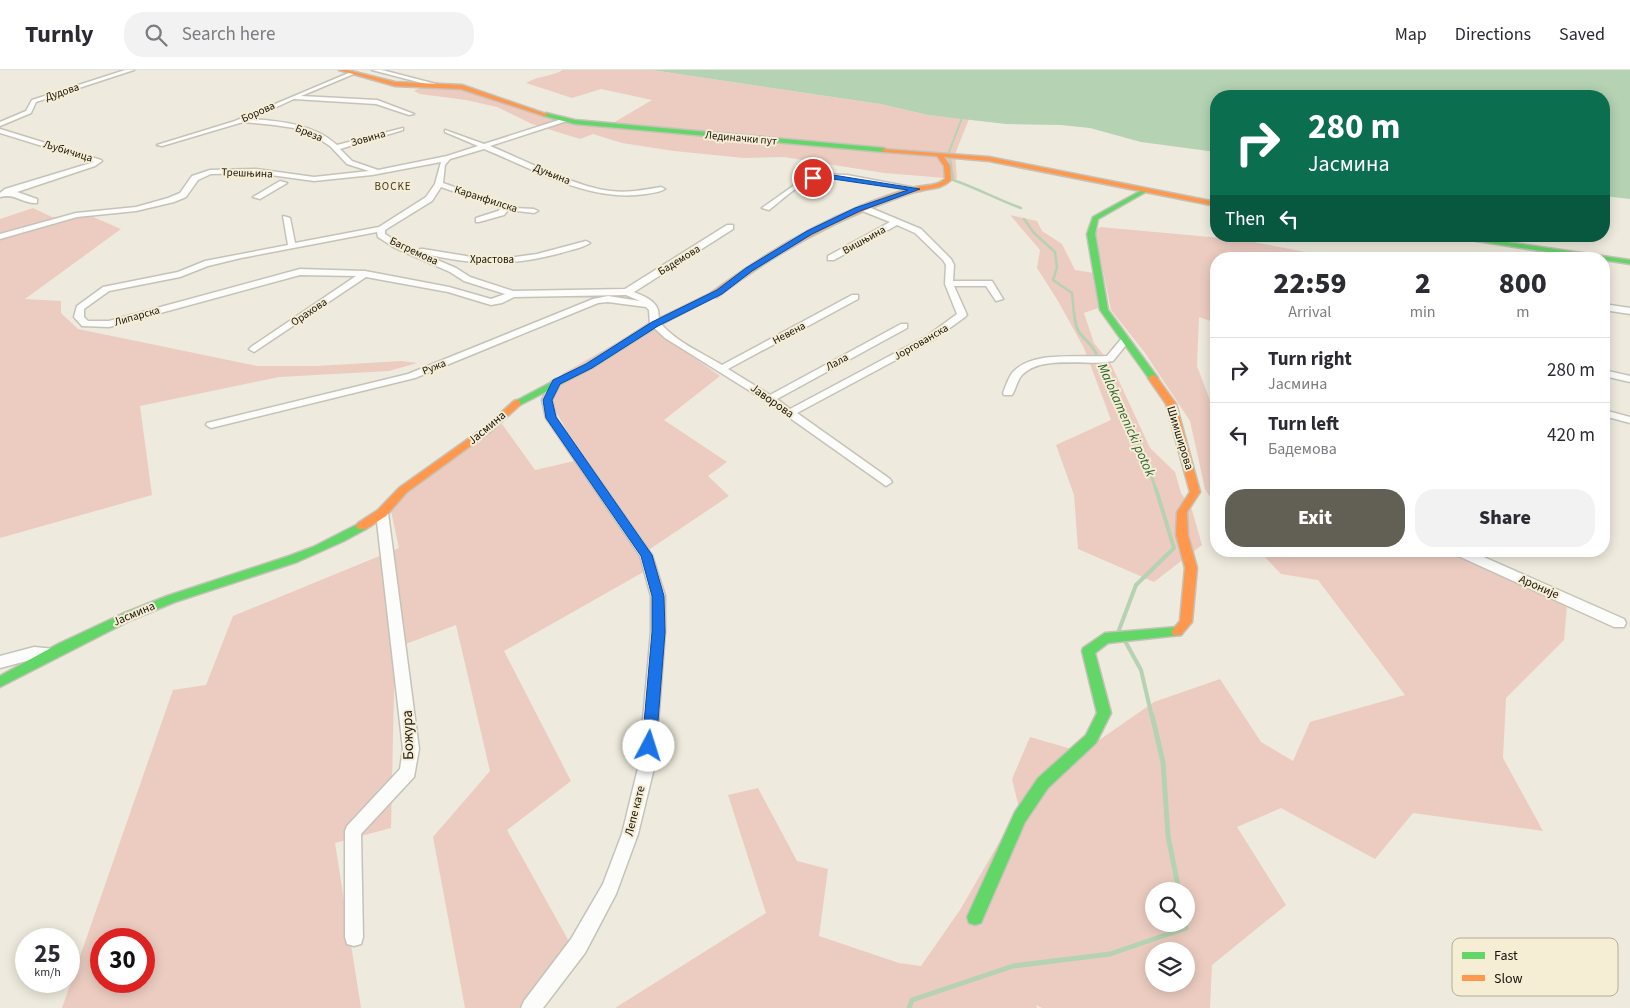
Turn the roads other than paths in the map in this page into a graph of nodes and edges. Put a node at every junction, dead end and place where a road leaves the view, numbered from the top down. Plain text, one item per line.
1 (131, 70) edge
2 (375, 70) edge
3 (347, 71) edge
4 (441, 86) junction
5 (291, 97) junction
6 (411, 114) dead end
7 (242, 120) junction
8 (565, 120) junction
9 (0, 124) edge
10 (401, 129) dead end
11 (0, 131) edge
12 (448, 132) dead end
13 (160, 145) dead end
14 (484, 147) junction
15 (336, 148) junction
16 (942, 155) junction
17 (448, 158) junction
18 (395, 168) junction
19 (291, 178) junction
20 (283, 183) junction
21 (439, 184) junction
22 (0, 188) edge
23 (661, 188) dead end
24 (917, 189) junction
25 (1146, 190) junction
26 (11, 192) junction
27 (283, 192) dead end
28 (0, 195) edge
29 (257, 197) dead end
30 (34, 200) dead end
31 (1210, 203) edge
32 (506, 208) junction
33 (766, 208) dead end
34 (863, 208) junction
35 (534, 211) dead end
36 (286, 218) dead end
37 (479, 220) dead end
38 (896, 222) junction
39 (730, 228) dead end
40 (381, 229) junction
41 (0, 236) edge
42 (1490, 242) edge
43 (586, 243) dead end
44 (292, 246) junction
45 (398, 246) junction
46 (1560, 252) edge
47 (831, 258) dead end
48 (1610, 259) edge
49 (1630, 262) edge
50 (365, 274) junction
51 (949, 284) junction
52 (627, 292) junction
53 (512, 294) junction
54 (855, 297) dead end
55 (999, 299) dead end
56 (650, 305) junction
57 (1610, 308) edge
58 (1630, 311) edge
59 (655, 324) junction
60 (904, 326) dead end
61 (1126, 340) junction
62 (254, 349) dead end
63 (723, 368) junction
64 (1610, 374) edge
65 (1630, 379) edge
66 (556, 382) junction
67 (1008, 394) dead end
68 (770, 399) junction
69 (790, 413) junction
70 (1610, 415) edge
71 (1630, 420) edge
72 (211, 425) dead end
73 (886, 482) dead end
74 (382, 512) junction
75 (1471, 557) edge
76 (1619, 623) dead end
77 (53, 653) junction
78 (0, 662) edge
79 (0, 682) edge
80 (975, 917) dead end
81 (354, 937) dead end
82 (531, 1008) edge

1 - 9 street, Дудова
2 - 4 street
3 - 4 street, Лединачки пут
3 - 5 street, Борова
4 - 8 street, Лединачки пут
5 - 6 street
5 - 7 street, Борова
7 - 13 street, Борова
7 - 15 street, Бреза
8 - 14 street
8 - 16 street, Лединачки пут
10 - 15 street, Зовина
11 - 26 street, Љубичица
12 - 14 street, Дуњина
14 - 17 street
14 - 23 street, Дуњина
15 - 18 street, Бреза
16 - 24 street, Јасмина
16 - 25 street, Лединачки пут
17 - 18 street, Трешњина
17 - 21 street, Багремова
18 - 19 street, Трешњина
19 - 20 street
19 - 41 street, Трешњина
20 - 27 street
20 - 29 street
21 - 32 street, Каранфилска
21 - 40 street, Багремова
22 - 26 street
24 - 33 street
24 - 34 street, Јасмина
25 - 31 street, Лединачки пут
25 - 61 street, Шимширова
26 - 28 street
26 - 30 street
32 - 35 street, Каранфилска
32 - 37 street
34 - 38 street, Јоргованска
34 - 59 street, Јасмина
36 - 44 street
38 - 47 street, Вишњина
38 - 51 street, Јоргованска
39 - 52 street, Бадемова
40 - 44 street, Липарска
40 - 45 street, Багремова
42 - 46 street
43 - 45 street, Храстова
44 - 50 street, Липарска
45 - 53 street, Багремова
48 - 49 street
50 - 53 street, Липарска
50 - 62 street, Орахова
51 - 55 street
51 - 69 street, Јоргованска
52 - 53 street, Багремова
52 - 56 street, Багремова
54 - 63 street, Невена
56 - 59 street
56 - 72 street, Ружа
57 - 58 street
59 - 63 street, Јаворова
59 - 66 street, Јасмина
60 - 68 street, Лала
61 - 67 street
61 - 80 street, Шимширова
63 - 68 street, Јаворова
64 - 65 street
66 - 74 street, Јасмина
66 - 82 street, Лепе кате
68 - 69 street, Јаворова
69 - 73 street, Јаворова
70 - 71 street
74 - 77 street, Јасмина
74 - 81 street, Божура
75 - 76 street, Ароније
77 - 78 street
77 - 79 street, Јасмина

